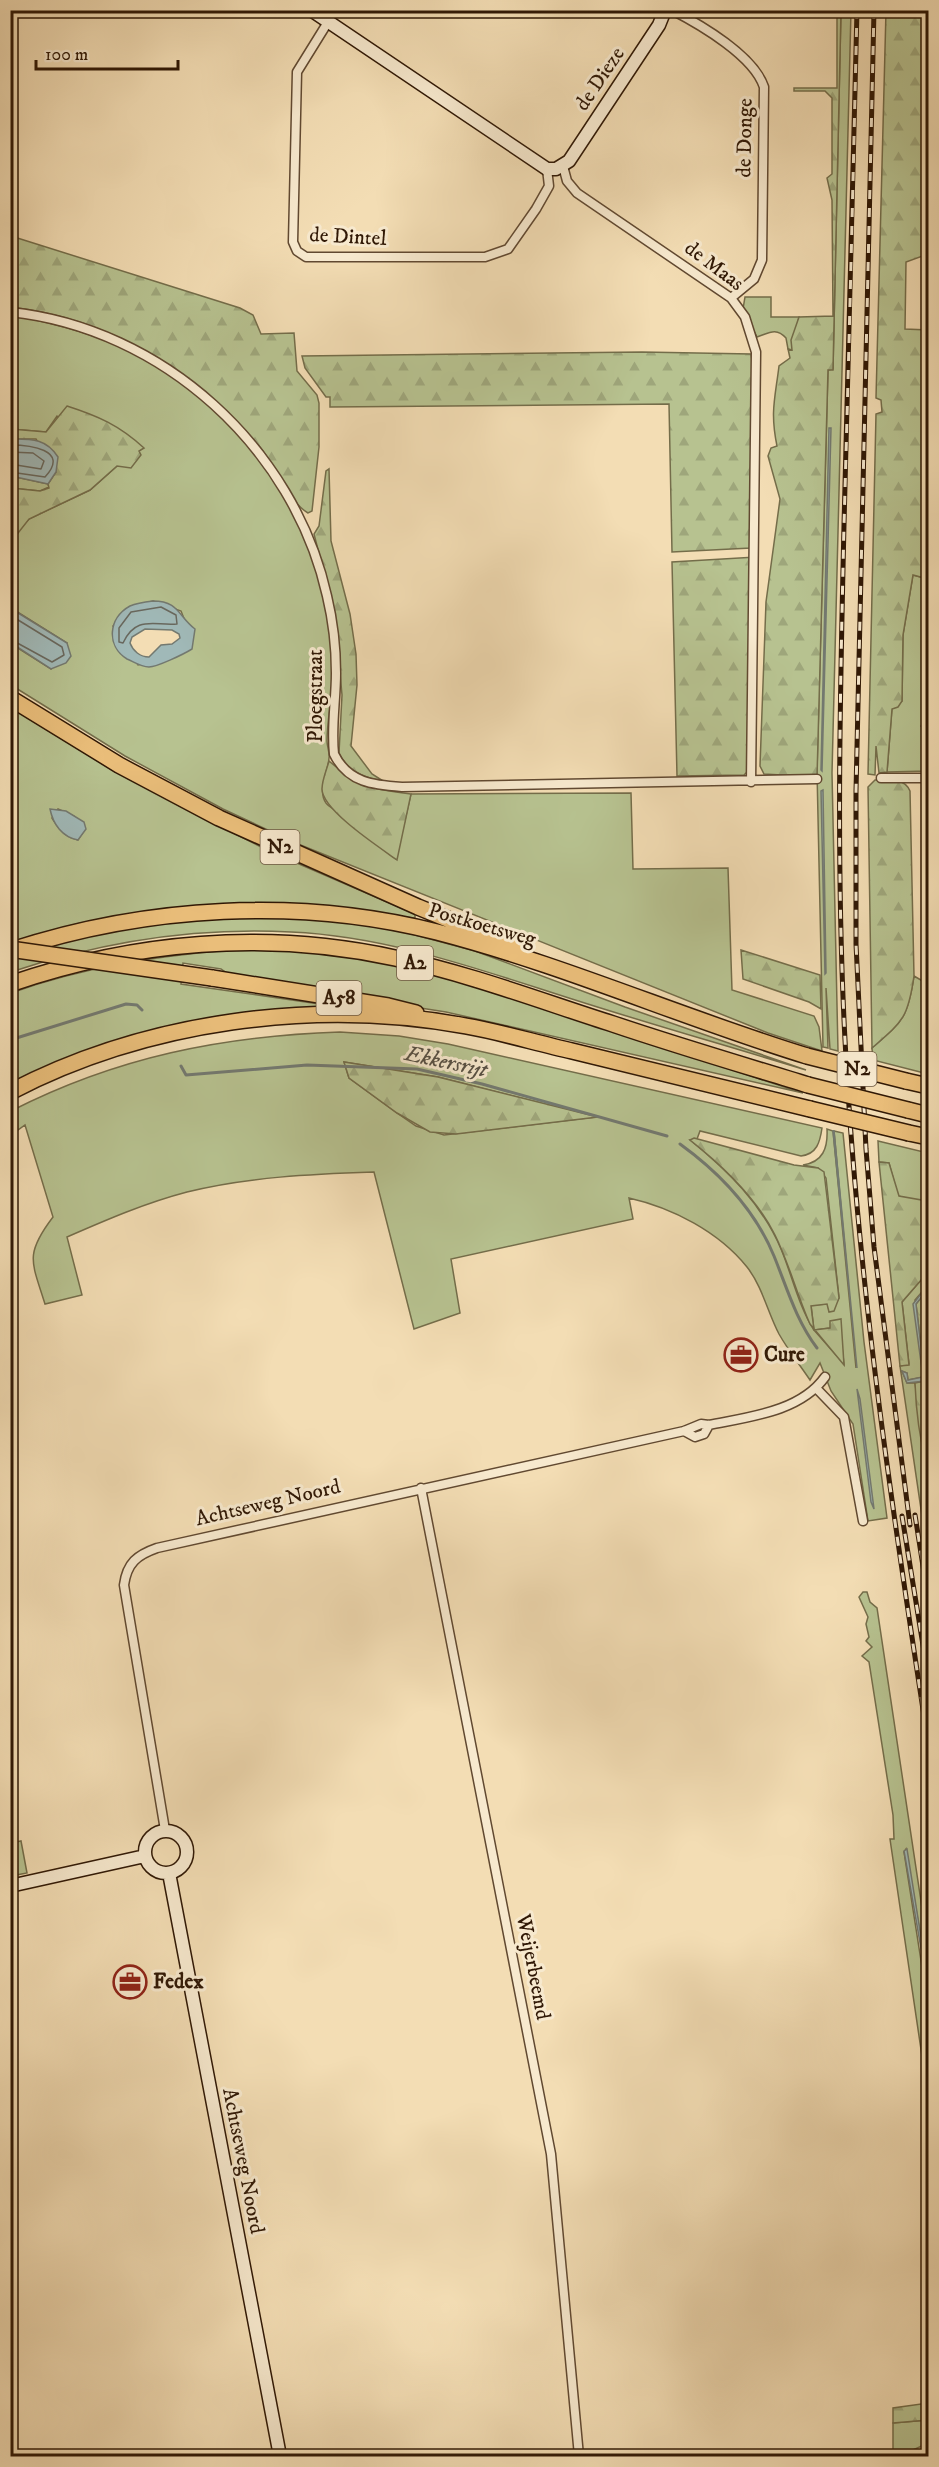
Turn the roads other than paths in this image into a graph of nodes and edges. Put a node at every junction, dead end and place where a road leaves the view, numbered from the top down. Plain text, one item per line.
1 (311, 10) edge
2 (665, 10) edge
3 (672, 10) edge
4 (328, 22) junction
5 (563, 166) junction
6 (547, 169) junction
7 (731, 298) junction
8 (10, 312) edge
9 (10, 698) edge
10 (881, 778) dead end
11 (912, 778) junction
12 (928, 778) edge
13 (818, 779) dead end
14 (751, 782) junction
15 (913, 790) dead end
16 (10, 950) edge
17 (564, 970) junction
18 (10, 984) edge
19 (465, 1025) junction
20 (928, 1086) edge
21 (10, 1092) edge
22 (928, 1115) edge
23 (928, 1137) edge
24 (825, 1377) dead end
25 (816, 1388) junction
26 (421, 1488) junction
27 (863, 1521) dead end
28 (165, 1830) junction
29 (145, 1856) junction
30 (169, 1873) junction
31 (10, 1886) edge
32 (280, 2457) edge
33 (579, 2457) edge

1 - 4 street
2 - 5 street, de Dieze
3 - 7 street, de Donge
4 - 6 street
4 - 6 street, de Dintel
5 - 6 street
5 - 7 street, de Maas
7 - 14 street, de Maas
8 - 14 street, Ploegstraat
9 - 17 highway, N2
10 - 11 street
11 - 12 street
11 - 15 street
13 - 14 street, Ploegstraat
16 - 17 highway, Postkoetsweg / N2
16 - 19 highway, A58, bridge
17 - 20 highway, Postkoetsweg / N2, bridge
18 - 22 highway, A2, bridge
19 - 21 highway
19 - 23 highway, bridge
24 - 25 street, Achtseweg Noord
25 - 26 street, Achtseweg Noord
25 - 27 street
26 - 28 street, Achtseweg Noord
26 - 33 street, Weijerbeemd
28 - 29 street
28 - 30 street
29 - 30 street
29 - 31 street
30 - 32 street, Achtseweg Noord

